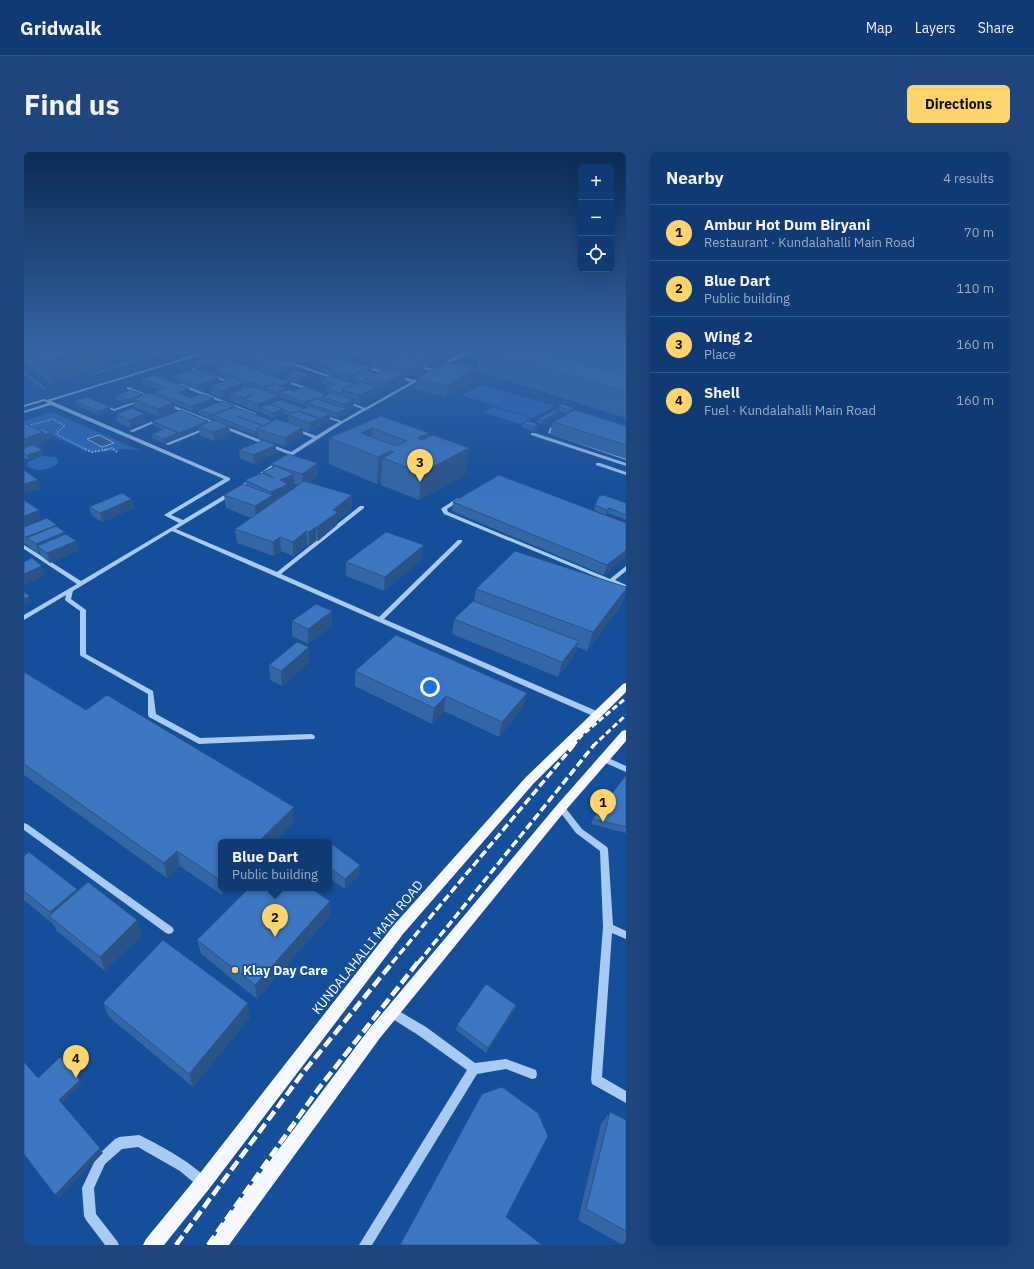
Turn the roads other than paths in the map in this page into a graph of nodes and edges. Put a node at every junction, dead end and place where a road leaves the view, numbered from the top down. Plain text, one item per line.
1 (48, 401) junction
2 (140, 401) edge
3 (345, 401) edge
4 (377, 401) edge
5 (222, 402) joint
6 (97, 403) edge
7 (164, 403) edge
8 (216, 404) edge
9 (24, 406) edge
10 (365, 408) junction
11 (184, 411) junction
12 (197, 411) dead end
13 (24, 412) edge
14 (177, 413) edge
15 (190, 414) junction
16 (319, 414) edge
17 (258, 416) edge
18 (164, 418) edge
19 (342, 422) junction
20 (564, 422) edge
21 (217, 424) junction
22 (288, 427) edge
23 (131, 431) dead end
24 (533, 434) dead end
25 (317, 438) junction
26 (167, 444) edge
27 (291, 454) junction
28 (626, 459) edge
29 (598, 464) dead end
30 (626, 465) edge
31 (626, 474) edge
32 (464, 497) edge
33 (362, 507) dead end
34 (182, 522) junction
35 (172, 529) junction
36 (460, 541) dead end
37 (24, 547) edge
38 (626, 568) edge
39 (277, 575) junction
40 (611, 581) junction
41 (81, 584) junction
42 (626, 587) edge
43 (70, 591) junction
44 (24, 618) edge
45 (380, 620) junction
46 (626, 686) edge
47 (596, 714) junction
48 (626, 734) edge
49 (311, 737) dead end
50 (604, 759) junction
51 (626, 769) edge
52 (561, 808) junction
53 (24, 826) edge
54 (608, 927) junction
55 (169, 930) dead end
56 (626, 935) edge
57 (392, 1012) junction
58 (474, 1069) junction
59 (532, 1074) dead end
60 (626, 1097) edge
61 (203, 1183) junction
62 (113, 1245) edge
63 (152, 1245) edge
64 (219, 1245) edge
65 (365, 1245) edge

1 - 9 street
1 - 13 street
1 - 34 street
2 - 6 street
3 - 10 street
4 - 10 street
5 - 8 street
5 - 17 street
7 - 11 street
10 - 19 street
11 - 14 street
11 - 15 street
12 - 15 street
15 - 21 street
16 - 19 street
18 - 23 street
19 - 25 street
20 - 28 street
21 - 26 street
21 - 27 street
22 - 25 street
24 - 30 street
25 - 27 street
27 - 34 street
29 - 31 street
32 - 40 street
33 - 39 street
34 - 35 street
35 - 39 street
35 - 41 street
36 - 45 street
37 - 41 street
38 - 40 street
39 - 45 street
40 - 42 street
41 - 43 street
43 - 44 street
43 - 49 street
45 - 47 street
46 - 47 main road, KUNDALAHALLI MAIN ROAD
47 - 61 main road, KUNDALAHALLI MAIN ROAD
48 - 50 main road
50 - 51 street
50 - 52 main road
52 - 54 street
52 - 57 main road
53 - 55 street
54 - 56 street
54 - 60 street
57 - 58 street
57 - 64 main road
58 - 59 street
58 - 65 street
61 - 62 street
61 - 63 main road, KUNDALAHALLI MAIN ROAD

